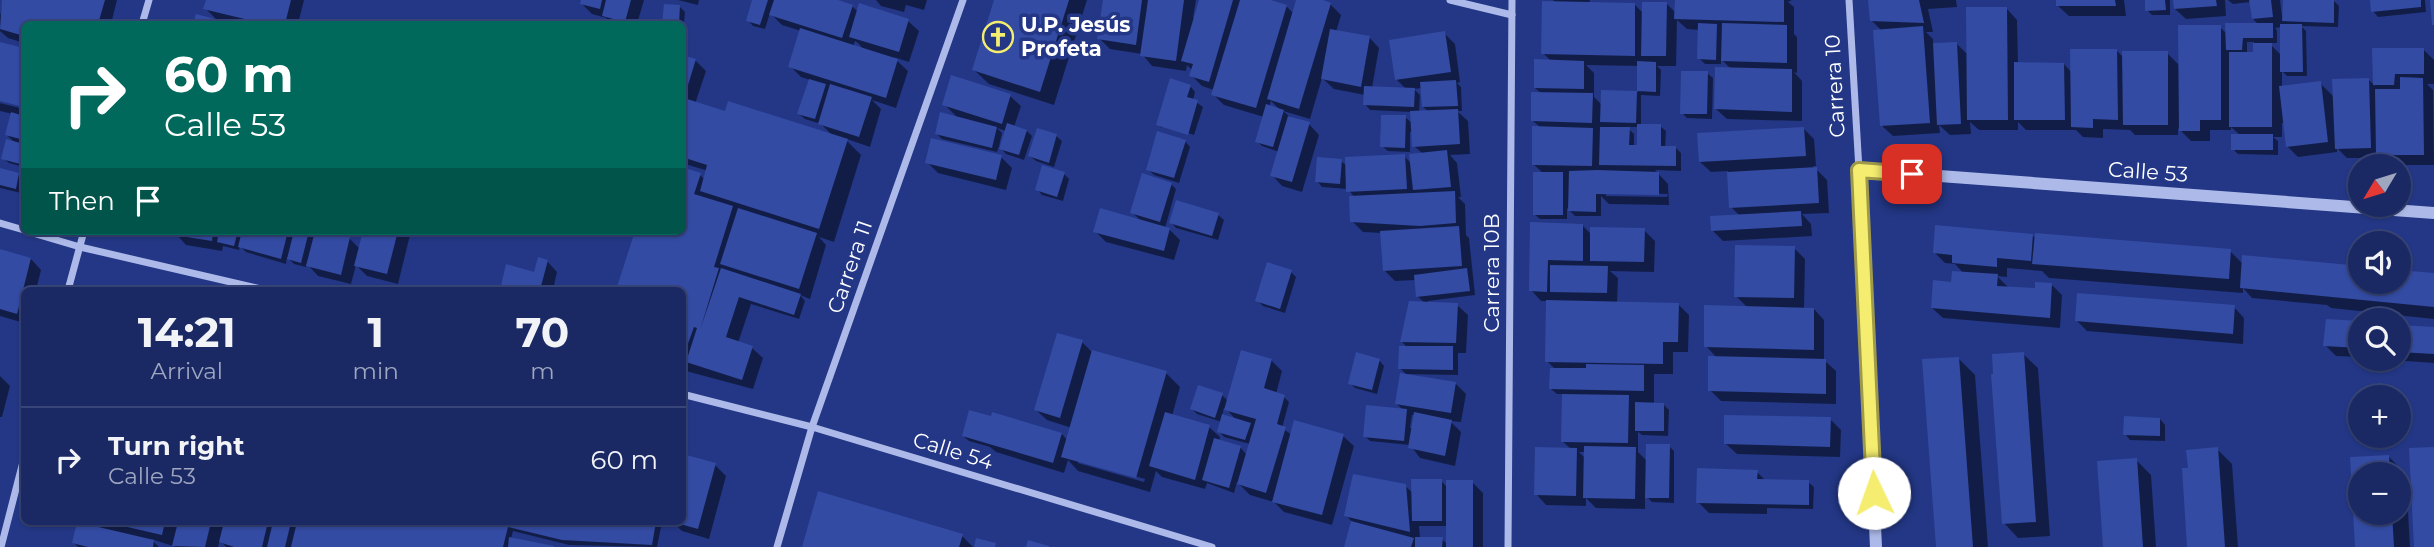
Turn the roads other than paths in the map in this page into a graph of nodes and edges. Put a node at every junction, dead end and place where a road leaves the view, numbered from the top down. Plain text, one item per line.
1 (149, 0) edge
2 (962, 0) edge
3 (1450, 0) edge
4 (1511, 0) edge
5 (1849, 0) edge
6 (1512, 15) junction
7 (143, 21) edge
8 (1859, 170) junction
9 (2434, 213) edge
10 (0, 223) edge
11 (21, 230) edge
12 (39, 235) edge
13 (83, 235) edge
14 (80, 247) junction
15 (69, 287) edge
16 (252, 287) edge
17 (686, 395) edge
18 (812, 427) junction
19 (21, 470) edge
20 (1, 547) edge
21 (777, 547) edge
22 (1212, 547) edge
23 (1508, 547) edge
24 (1876, 547) edge

1 - 7 street
2 - 18 street, Carrera 11
3 - 6 street
4 - 6 street, Carrera 10B
5 - 8 street, Carrera 10
6 - 23 street, Carrera 10B
8 - 9 street, Calle 53
8 - 24 street, Carrera 10
10 - 11 street
12 - 14 street
13 - 14 street
14 - 15 street
14 - 16 street
17 - 18 street, Calle 54
18 - 21 street, Carrera 11
18 - 22 street, Calle 54
19 - 20 street

